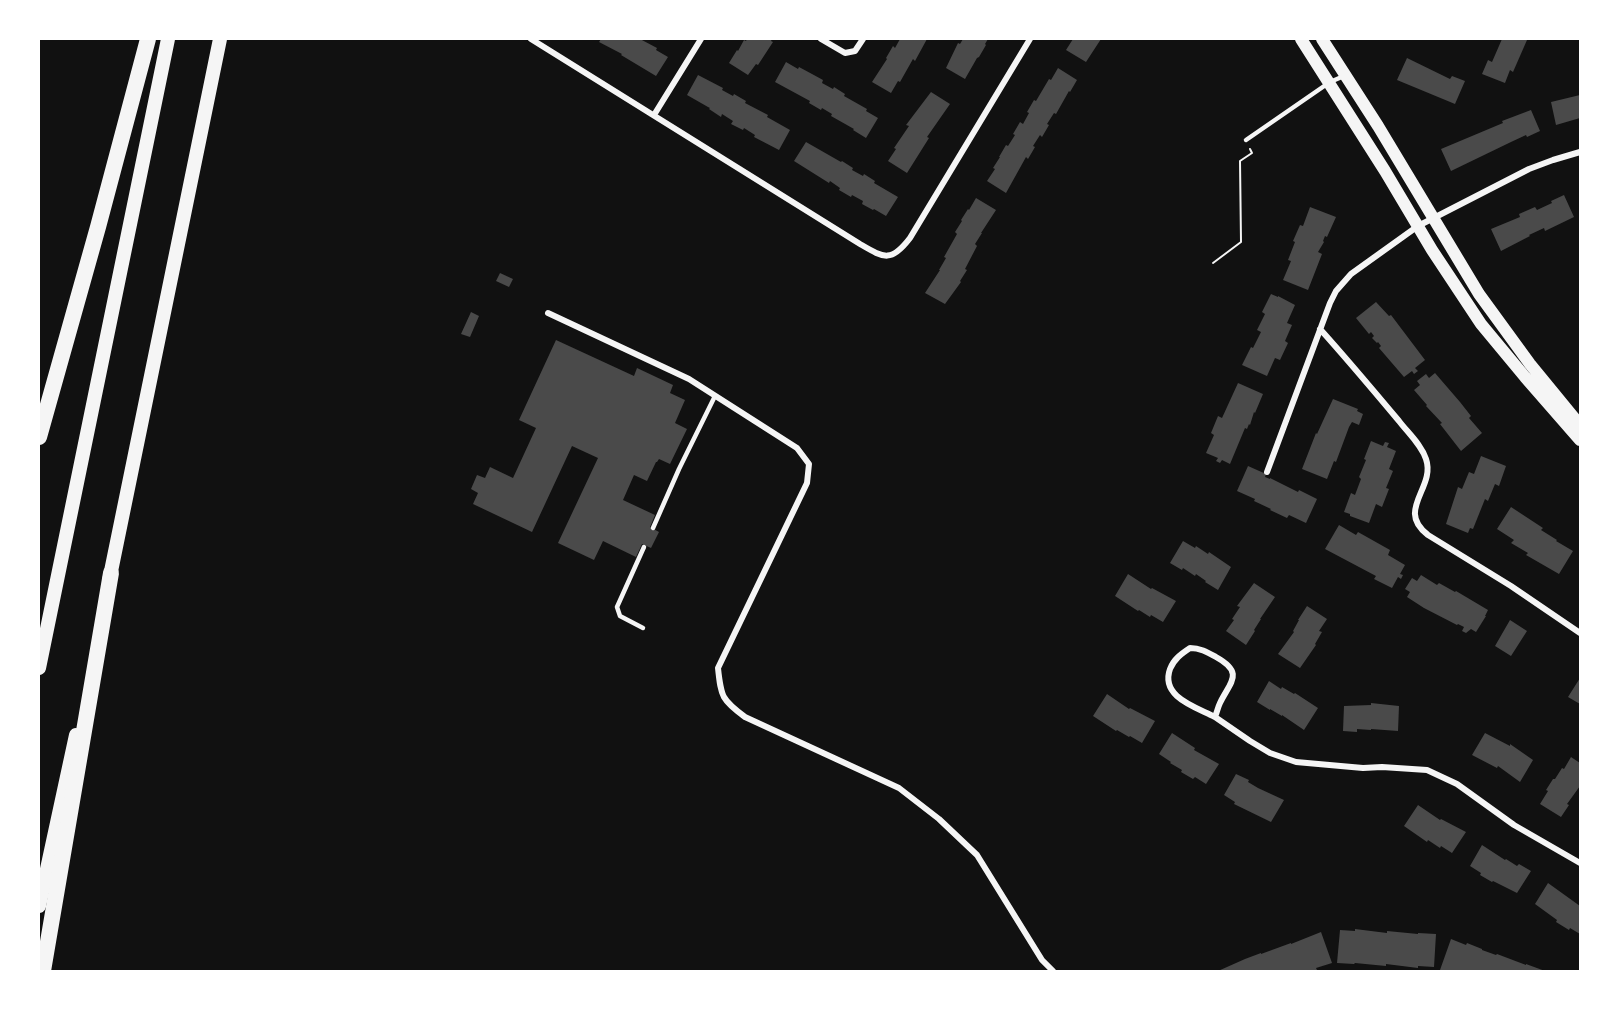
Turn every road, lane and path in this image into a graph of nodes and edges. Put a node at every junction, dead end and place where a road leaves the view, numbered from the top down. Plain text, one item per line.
1 (148, 39) edge
2 (168, 39) edge
3 (220, 39) edge
4 (531, 39) edge
5 (701, 39) edge
6 (821, 39) edge
7 (863, 39) edge
8 (1030, 39) edge
9 (1301, 39) edge
10 (1322, 39) edge
11 (1345, 75) junction
12 (1330, 82) junction
13 (654, 115) junction
14 (1246, 140) joint
15 (1580, 152) edge
16 (1433, 218) junction
17 (1418, 226) junction
18 (1213, 263) dead end
19 (548, 313) dead end
20 (1320, 329) junction
21 (715, 396) junction
22 (1580, 425) edge
23 (39, 437) edge
24 (1580, 440) edge
25 (1267, 472) dead end
26 (653, 528) dead end
27 (644, 547) dead end
28 (111, 573) junction
29 (643, 628) dead end
30 (1580, 633) edge
31 (39, 668) edge
32 (1215, 717) junction
33 (1580, 863) edge
34 (39, 906) edge
35 (42, 971) edge
36 (1053, 971) edge

1 - 23 highway
2 - 31 main road
3 - 28 main road
4 - 13 street
5 - 13 street
6 - 7 street
8 - 13 street
9 - 12 main road
10 - 11 main road
11 - 12 lane
11 - 16 main road
12 - 14 lane
12 - 17 main road
14 - 18 path
15 - 16 street
16 - 17 street
16 - 22 main road
17 - 20 street
17 - 24 main road
19 - 21 street
20 - 25 street
20 - 30 street
21 - 26 lane
21 - 36 street
27 - 29 lane
28 - 34 main road
28 - 35 highway
32 - 32 street
32 - 33 street

